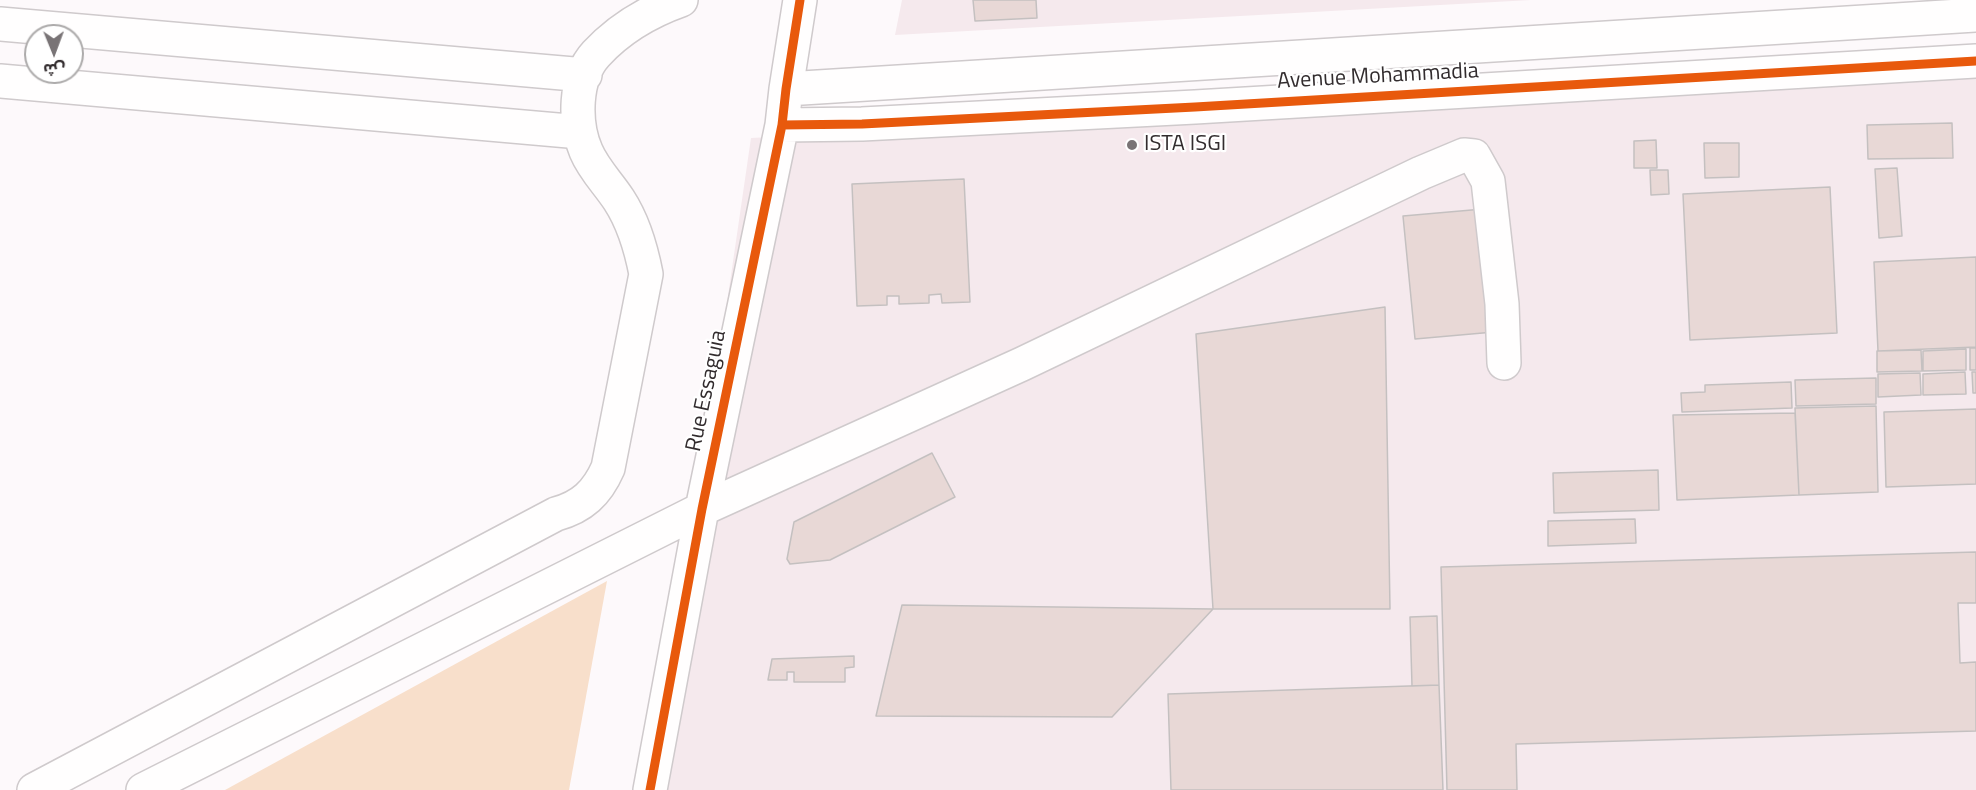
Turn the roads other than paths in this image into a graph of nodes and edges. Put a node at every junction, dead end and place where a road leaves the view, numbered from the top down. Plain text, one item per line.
1 (681, 0) edge
2 (800, 0) edge
3 (1976, 15) edge
4 (0, 24) edge
5 (1553, 41) junction
6 (1976, 61) edge
7 (1190, 62) junction
8 (585, 75) junction
9 (0, 81) edge
10 (1555, 86) junction
11 (786, 88) junction
12 (1195, 107) junction
13 (782, 125) junction
14 (580, 132) junction
15 (1504, 363) dead end
16 (702, 509) junction
17 (34, 790) edge
18 (143, 790) edge
19 (650, 790) edge

1 - 8 street
2 - 11 street, Rue Essaguia
3 - 5 street, Avenue Mohammadia
4 - 8 street
5 - 7 street, Avenue Mohammadia
5 - 10 street
6 - 10 street, Avenue Mohammadia
7 - 11 street, Avenue Mohammadia
7 - 12 street
8 - 14 street
9 - 14 street
10 - 12 street, Avenue Mohammadia
11 - 13 street, Rue Essaguia
12 - 13 street, Avenue Mohammadia
13 - 16 street, Rue Essaguia
14 - 17 street
15 - 16 street
16 - 18 street
16 - 19 street, Rue Essaguia

